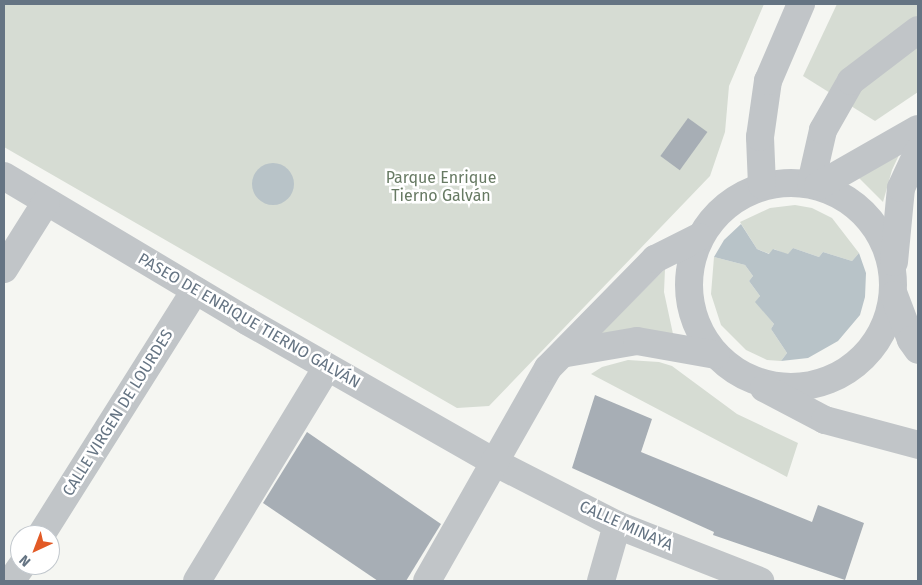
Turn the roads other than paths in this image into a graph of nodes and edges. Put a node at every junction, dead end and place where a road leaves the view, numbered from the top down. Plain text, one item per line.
1 (801, 4) edge
2 (918, 30) edge
3 (918, 129) edge
4 (918, 152) edge
5 (4, 176) edge
6 (814, 184) junction
7 (762, 185) junction
8 (46, 202) junction
9 (699, 237) junction
10 (4, 269) edge
11 (893, 283) junction
12 (195, 290) junction
13 (918, 350) edge
14 (567, 353) junction
15 (716, 356) junction
16 (327, 367) junction
17 (746, 377) junction
18 (918, 446) edge
19 (496, 463) junction
20 (617, 524) junction
21 (46, 525) edge
22 (197, 581) edge
23 (427, 581) edge
24 (601, 581) edge
25 (760, 581) edge

1 - 7 street
2 - 6 street
3 - 6 street
4 - 11 street
5 - 8 street, PASEO DE ENRIQUE TIERNO GALVÁN
6 - 7 street
6 - 11 street
7 - 9 street
8 - 10 street
8 - 12 street, PASEO DE ENRIQUE TIERNO GALVÁN
9 - 14 street
9 - 15 street
11 - 13 street
11 - 17 street
12 - 16 street, PASEO DE ENRIQUE TIERNO GALVÁN
12 - 21 street, CALLE VIRGEN DE LOURDES
14 - 15 street
14 - 19 street
15 - 17 street
16 - 19 street, PASEO DE ENRIQUE TIERNO GALVÁN
16 - 22 street
17 - 18 street
19 - 20 street, CALLE MINAYA
19 - 23 street
20 - 24 street
20 - 25 street, CALLE MINAYA

